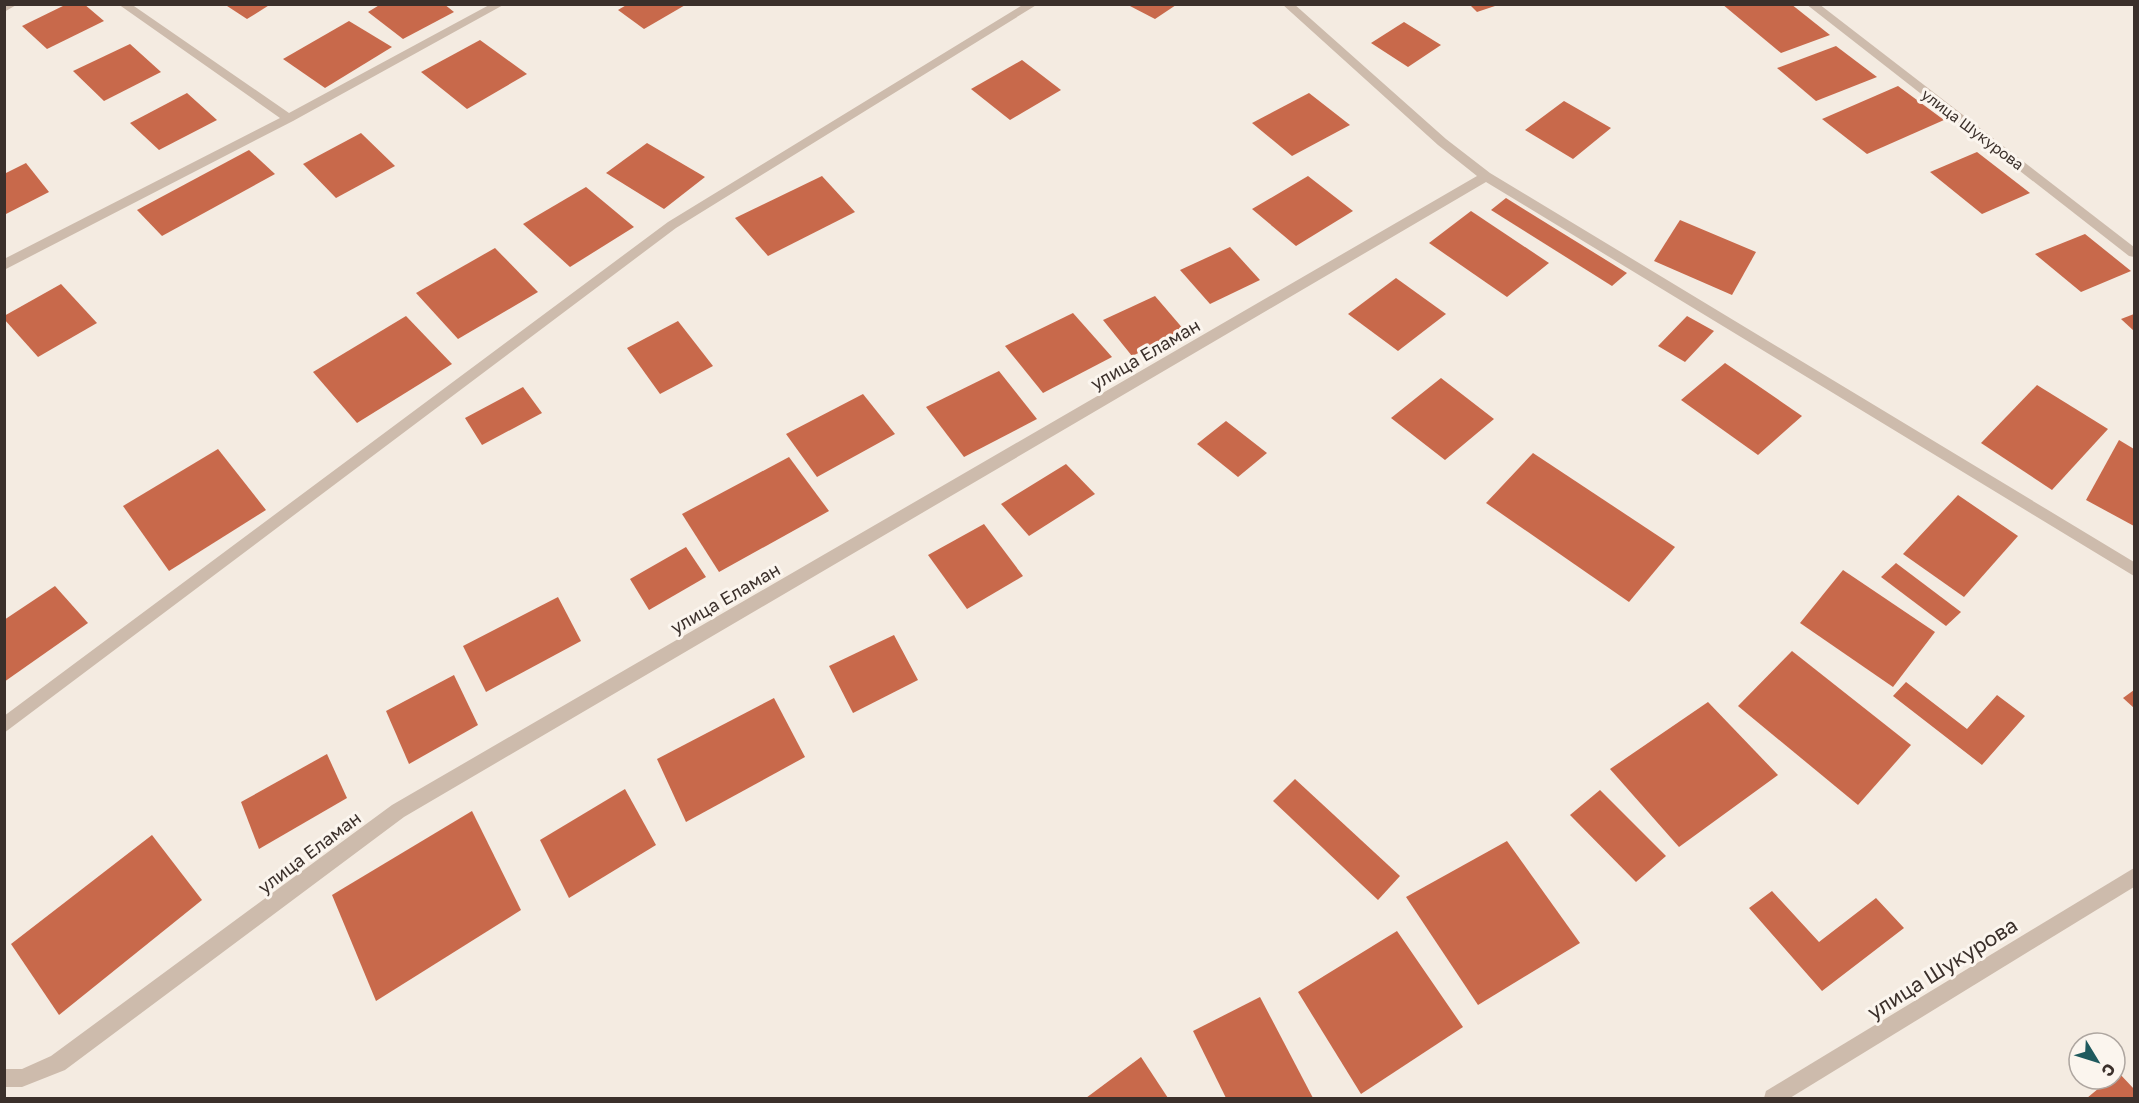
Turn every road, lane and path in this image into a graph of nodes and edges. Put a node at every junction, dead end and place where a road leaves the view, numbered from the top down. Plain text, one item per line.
1 (13, 4) edge
2 (123, 4) edge
3 (500, 4) edge
4 (1033, 4) edge
5 (1287, 4) edge
6 (1811, 4) edge
7 (4, 9) edge
8 (289, 118) junction
9 (1486, 176) junction
10 (2134, 253) edge
11 (4, 265) edge
12 (2134, 570) edge
13 (4, 726) edge
14 (2134, 877) edge
15 (4, 1078) edge
16 (1773, 1098) edge

1 - 7 street
2 - 8 street
3 - 8 street
4 - 13 street
5 - 9 street
6 - 10 street, улица Шукурова
8 - 11 street
9 - 12 street
9 - 15 street, улица Еламан
14 - 16 street, улица Шукурова

